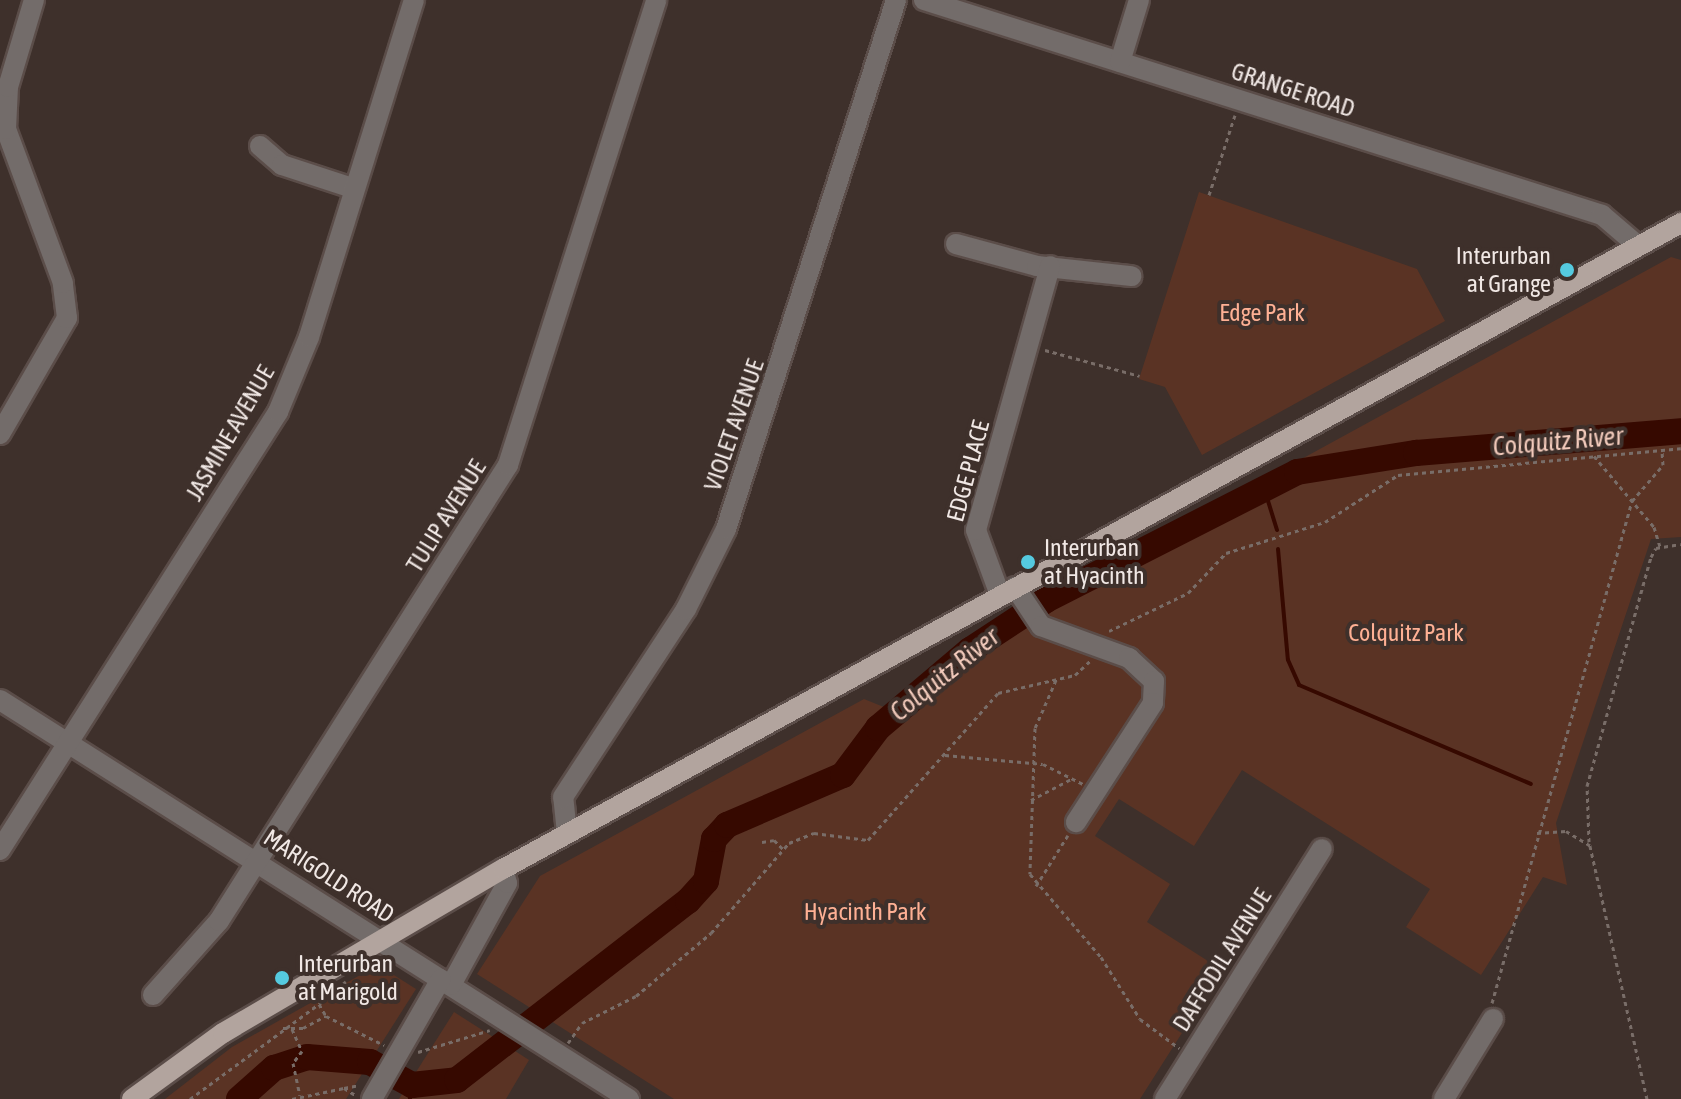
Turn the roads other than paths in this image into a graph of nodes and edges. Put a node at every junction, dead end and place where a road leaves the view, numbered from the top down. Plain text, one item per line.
1 (34, 0) edge
2 (414, 0) edge
3 (656, 0) edge
4 (896, 0) edge
5 (924, 0) edge
6 (1139, 0) edge
7 (1120, 62) junction
8 (260, 146) dead end
9 (352, 188) junction
10 (1681, 223) edge
11 (956, 244) dead end
12 (1637, 245) junction
13 (1050, 266) junction
14 (1131, 276) dead end
15 (0, 434) edge
16 (1007, 591) junction
17 (0, 700) edge
18 (67, 743) junction
19 (1076, 822) road end
20 (567, 833) junction
21 (1322, 849) dead end
22 (0, 850) edge
23 (259, 861) junction
24 (503, 869) junction
25 (381, 941) junction
26 (446, 982) junction
27 (153, 995) dead end
28 (1493, 1019) road end
29 (132, 1099) edge
30 (372, 1099) edge
31 (629, 1099) edge
32 (1165, 1099) edge
33 (1444, 1099) edge

1 - 15 street
2 - 9 street, JASMINE AVENUE
3 - 23 street, TULIP AVENUE
4 - 20 street, VIOLET AVENUE
5 - 7 street, GRANGE ROAD
6 - 7 street
7 - 12 street, GRANGE ROAD
8 - 9 street
9 - 18 street, JASMINE AVENUE
10 - 12 main road
11 - 13 street
12 - 16 main road
13 - 14 street
13 - 16 street, EDGE PLACE
16 - 19 street, EDGE PLACE
16 - 20 main road
17 - 18 street, MARIGOLD ROAD
18 - 22 street, JASMINE AVENUE
18 - 23 street, MARIGOLD ROAD
20 - 24 main road
21 - 32 street, DAFFODIL AVENUE
23 - 25 street, MARIGOLD ROAD
23 - 27 street, TULIP AVENUE
24 - 25 main road
24 - 26 street
25 - 26 street, MARIGOLD ROAD
25 - 29 main road
26 - 30 street
26 - 31 street, MARIGOLD ROAD
28 - 33 street

